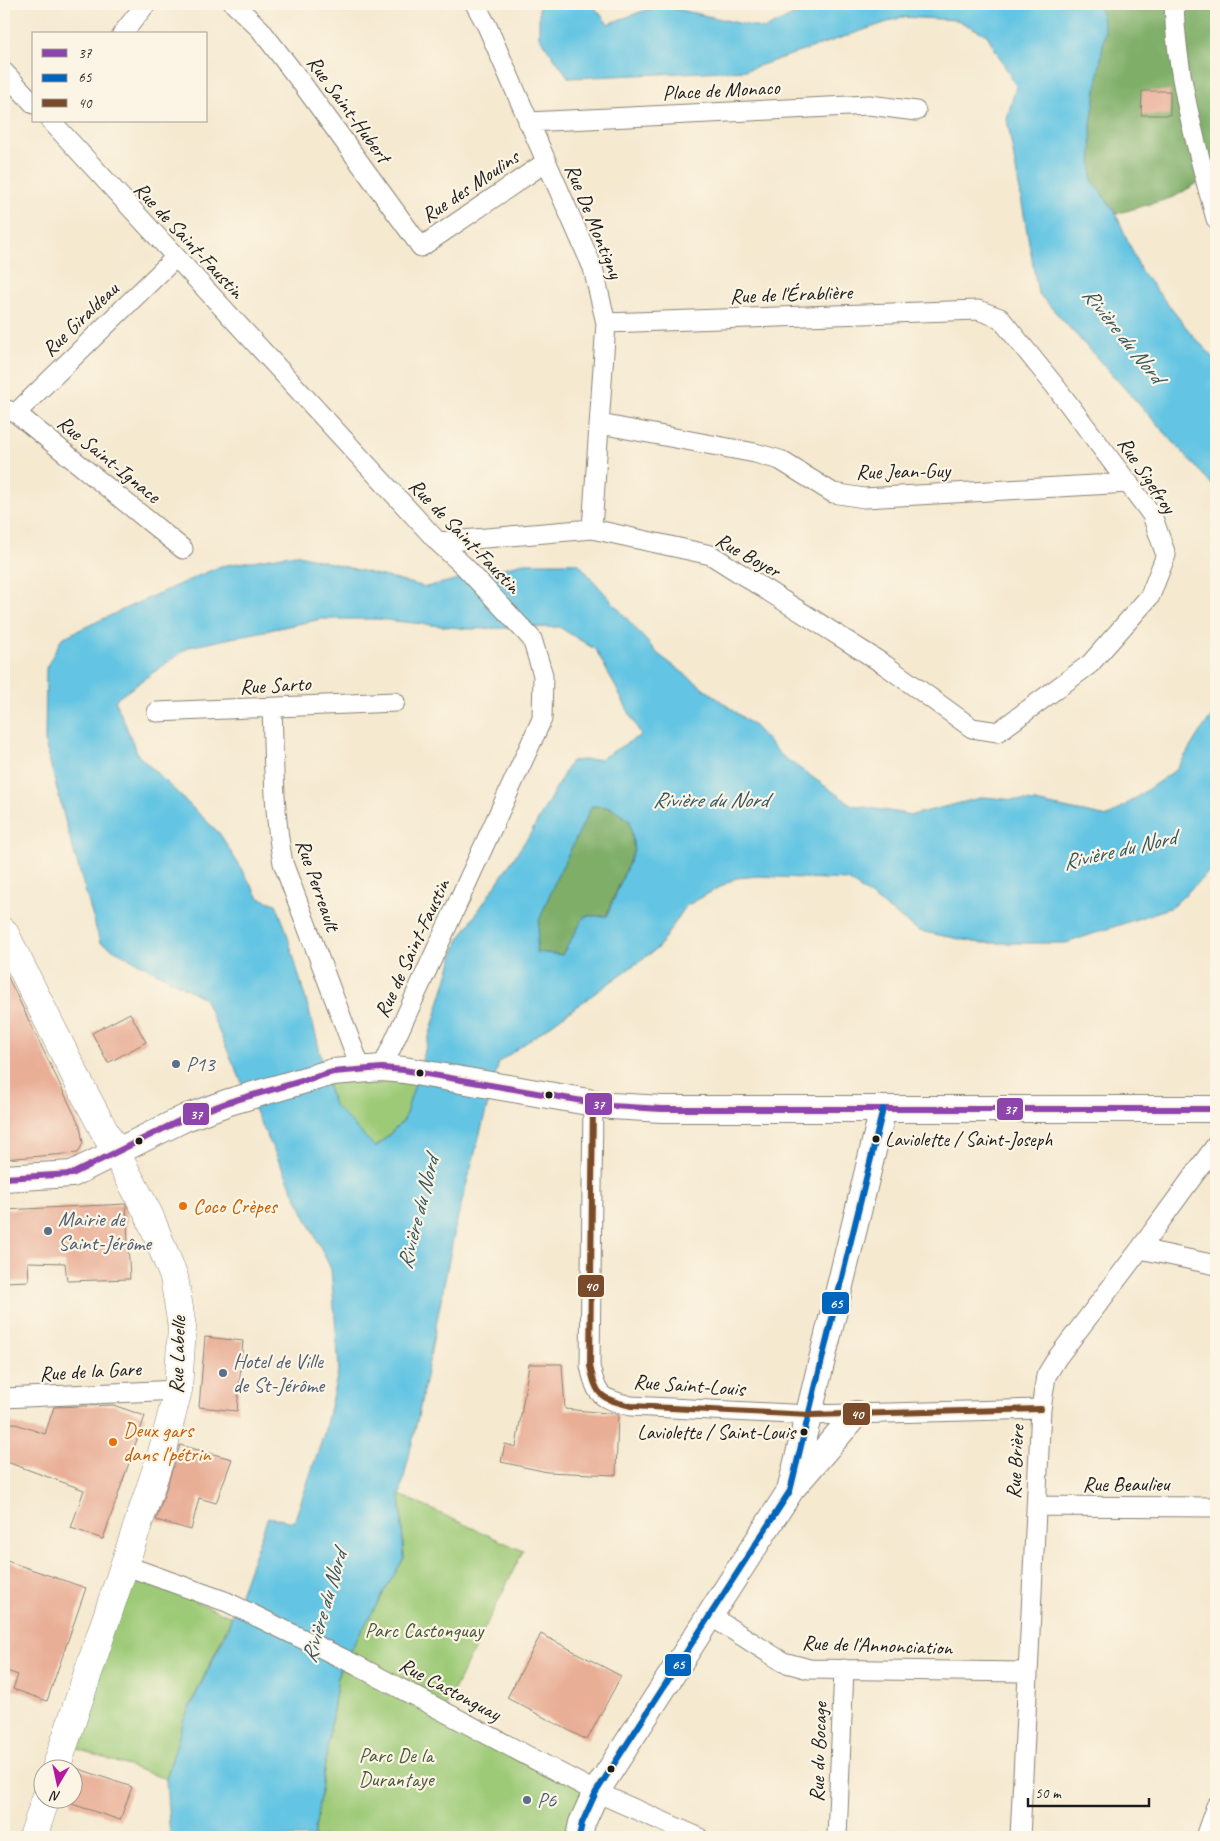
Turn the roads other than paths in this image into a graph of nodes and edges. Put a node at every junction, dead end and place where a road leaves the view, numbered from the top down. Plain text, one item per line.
1 (146, 4) edge
2 (234, 4) edge
3 (475, 4) edge
4 (1174, 4) edge
5 (124, 32) edge
6 (4, 72) edge
7 (32, 102) edge
8 (916, 111) dead end
9 (52, 122) edge
10 (528, 122) junction
11 (546, 162) junction
12 (1216, 219) edge
13 (421, 247) joint
14 (175, 258) junction
15 (978, 310) joint
16 (606, 323) junction
17 (10, 411) edge
18 (600, 424) junction
19 (1129, 483) junction
20 (592, 528) junction
21 (438, 542) junction
22 (183, 549) dead end
23 (394, 702) dead end
24 (272, 707) junction
25 (157, 712) dead end
26 (998, 732) joint
27 (4, 932) edge
28 (383, 1069) junction
29 (593, 1102) junction
30 (883, 1109) junction
31 (1216, 1109) edge
32 (1216, 1145) edge
33 (115, 1152) junction
34 (4, 1178) edge
35 (1140, 1248) junction
36 (1216, 1265) edge
37 (178, 1390) junction
38 (4, 1398) edge
39 (1041, 1409) junction
40 (856, 1414) junction
41 (810, 1415) junction
42 (790, 1491) junction
43 (1036, 1506) junction
44 (1216, 1507) edge
45 (124, 1565) junction
46 (709, 1615) junction
47 (844, 1669) junction
48 (1028, 1672) junction
49 (59, 1758) edge
50 (596, 1792) junction
51 (1216, 1806) edge
52 (43, 1808) edge
53 (33, 1837) edge
54 (579, 1837) edge
55 (698, 1837) edge
56 (837, 1837) edge
57 (1020, 1837) edge
58 (1205, 1837) edge

1 - 5 street
2 - 13 street, Rue Saint-Hubert
3 - 10 street, Rue De Montigny
4 - 12 street
6 - 7 street
8 - 10 street, Place de Monaco
9 - 14 street, Rue de Saint-Faustin
10 - 11 street, Rue De Montigny
11 - 13 street, Rue des Moulins
11 - 16 street, Rue De Montigny
14 - 17 street, Rue Giraldeau
14 - 21 street, Rue de Saint-Faustin
15 - 16 street, Rue de l'Érablière
15 - 19 street, Rue Sigefroy
16 - 18 street, Rue De Montigny
17 - 22 street, Rue Saint-Ignace
18 - 19 street, Rue Jean-Guy
18 - 20 street, Rue De Montigny
19 - 26 street, Rue Sigefroy
20 - 21 street, Rue Boyer
20 - 26 street, Rue Boyer
21 - 28 street, Rue de Saint-Faustin
23 - 24 street, Rue Sarto
24 - 25 street, Rue Sarto
24 - 28 street, Rue Perreault
27 - 33 main road, Rue Labelle
28 - 29 street
28 - 33 street
29 - 30 street
29 - 41 street, Rue Saint-Louis
30 - 31 street
30 - 41 street
32 - 35 street, Rue Brière
33 - 34 street
33 - 37 main road, Rue Labelle
35 - 36 street
35 - 39 street, Rue Brière
37 - 38 street, Rue de la Gare
37 - 45 main road, Rue Labelle
39 - 40 street, Rue Saint-Louis
39 - 43 street, Rue Brière
40 - 41 street, Rue Saint-Louis
40 - 42 street
41 - 42 street
42 - 46 street
43 - 44 street, Rue Beaulieu
43 - 48 street, Rue Brière
45 - 49 main road, Rue Labelle
45 - 50 street, Rue Castonguay
46 - 47 street, Rue de l'Annonciation
46 - 50 street
47 - 48 street, Rue de l'Annonciation
47 - 56 street, Rue du Bocage
48 - 57 street, Rue Brière
50 - 54 street
50 - 55 street, Rue Castonguay
51 - 58 street
52 - 53 main road

